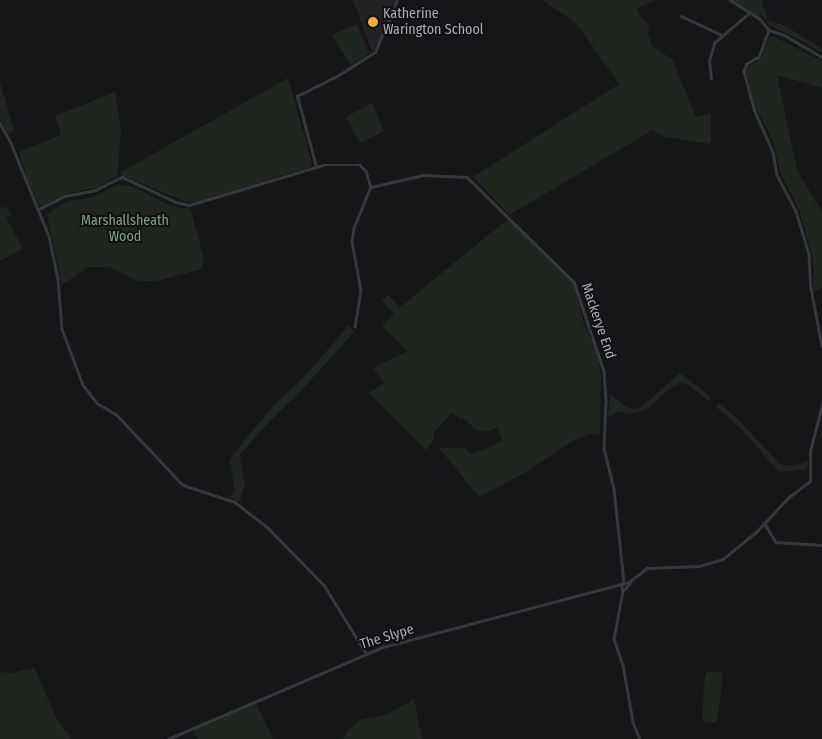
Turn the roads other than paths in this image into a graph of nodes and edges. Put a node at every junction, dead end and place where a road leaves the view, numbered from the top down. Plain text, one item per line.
1 (397, 0) edge
2 (730, 0) edge
3 (748, 14) junction
4 (681, 16) dead end
5 (769, 30) junction
6 (722, 35) junction
7 (822, 57) edge
8 (711, 79) dead end
9 (0, 123) edge
10 (316, 167) junction
11 (371, 187) junction
12 (39, 209) junction
13 (355, 327) dead end
14 (822, 346) edge
15 (822, 405) edge
16 (765, 524) junction
17 (822, 545) edge
18 (631, 582) junction
19 (623, 584) junction
20 (623, 591) junction
21 (366, 653) junction
22 (168, 739) edge
23 (640, 739) edge

1 - 10 street
2 - 3 street
3 - 5 street
3 - 6 street
4 - 6 street
5 - 7 street
5 - 14 street
6 - 8 street
9 - 12 street
10 - 11 street
10 - 12 street
11 - 13 street
11 - 19 street, Mackerye End
12 - 21 street
15 - 16 street
16 - 17 street
16 - 18 street
18 - 19 street, The Slype
18 - 20 street
19 - 20 street, Mackerye End
19 - 21 street, The Slype
20 - 23 street
21 - 22 street, The Slype

